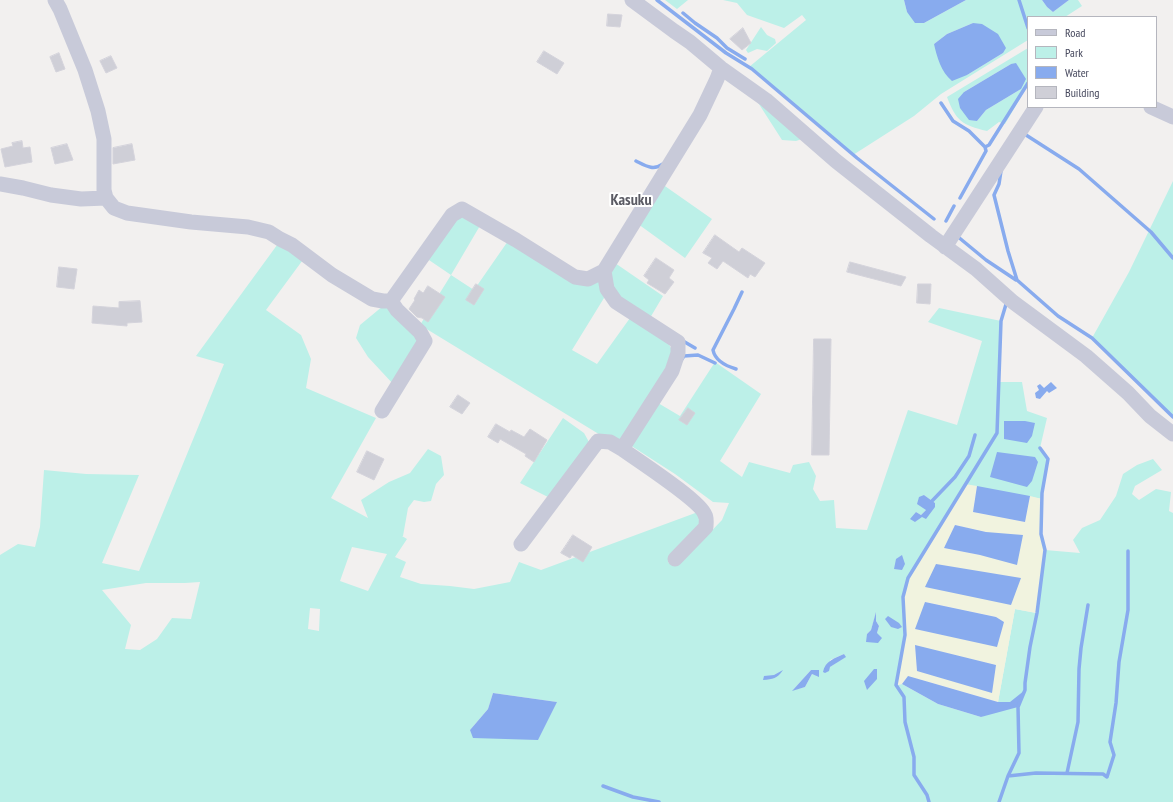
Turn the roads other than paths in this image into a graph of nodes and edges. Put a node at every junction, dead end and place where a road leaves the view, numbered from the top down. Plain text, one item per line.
1 (55, 0) edge
2 (632, 0) edge
3 (721, 68) junction
4 (1035, 108) edge
5 (1153, 108) edge
6 (1173, 117) edge
7 (0, 184) edge
8 (106, 198) junction
9 (945, 246) junction
10 (604, 271) junction
11 (391, 301) junction
12 (382, 411) dead end
13 (1173, 434) edge
14 (622, 449) junction
15 (521, 544) dead end
16 (675, 559) dead end

1 - 8 street
2 - 3 street
3 - 9 street
3 - 10 street
4 - 9 street
5 - 6 street
7 - 8 street
8 - 11 street
9 - 13 street
10 - 11 street
10 - 14 street
11 - 12 street
14 - 15 street
14 - 16 street

